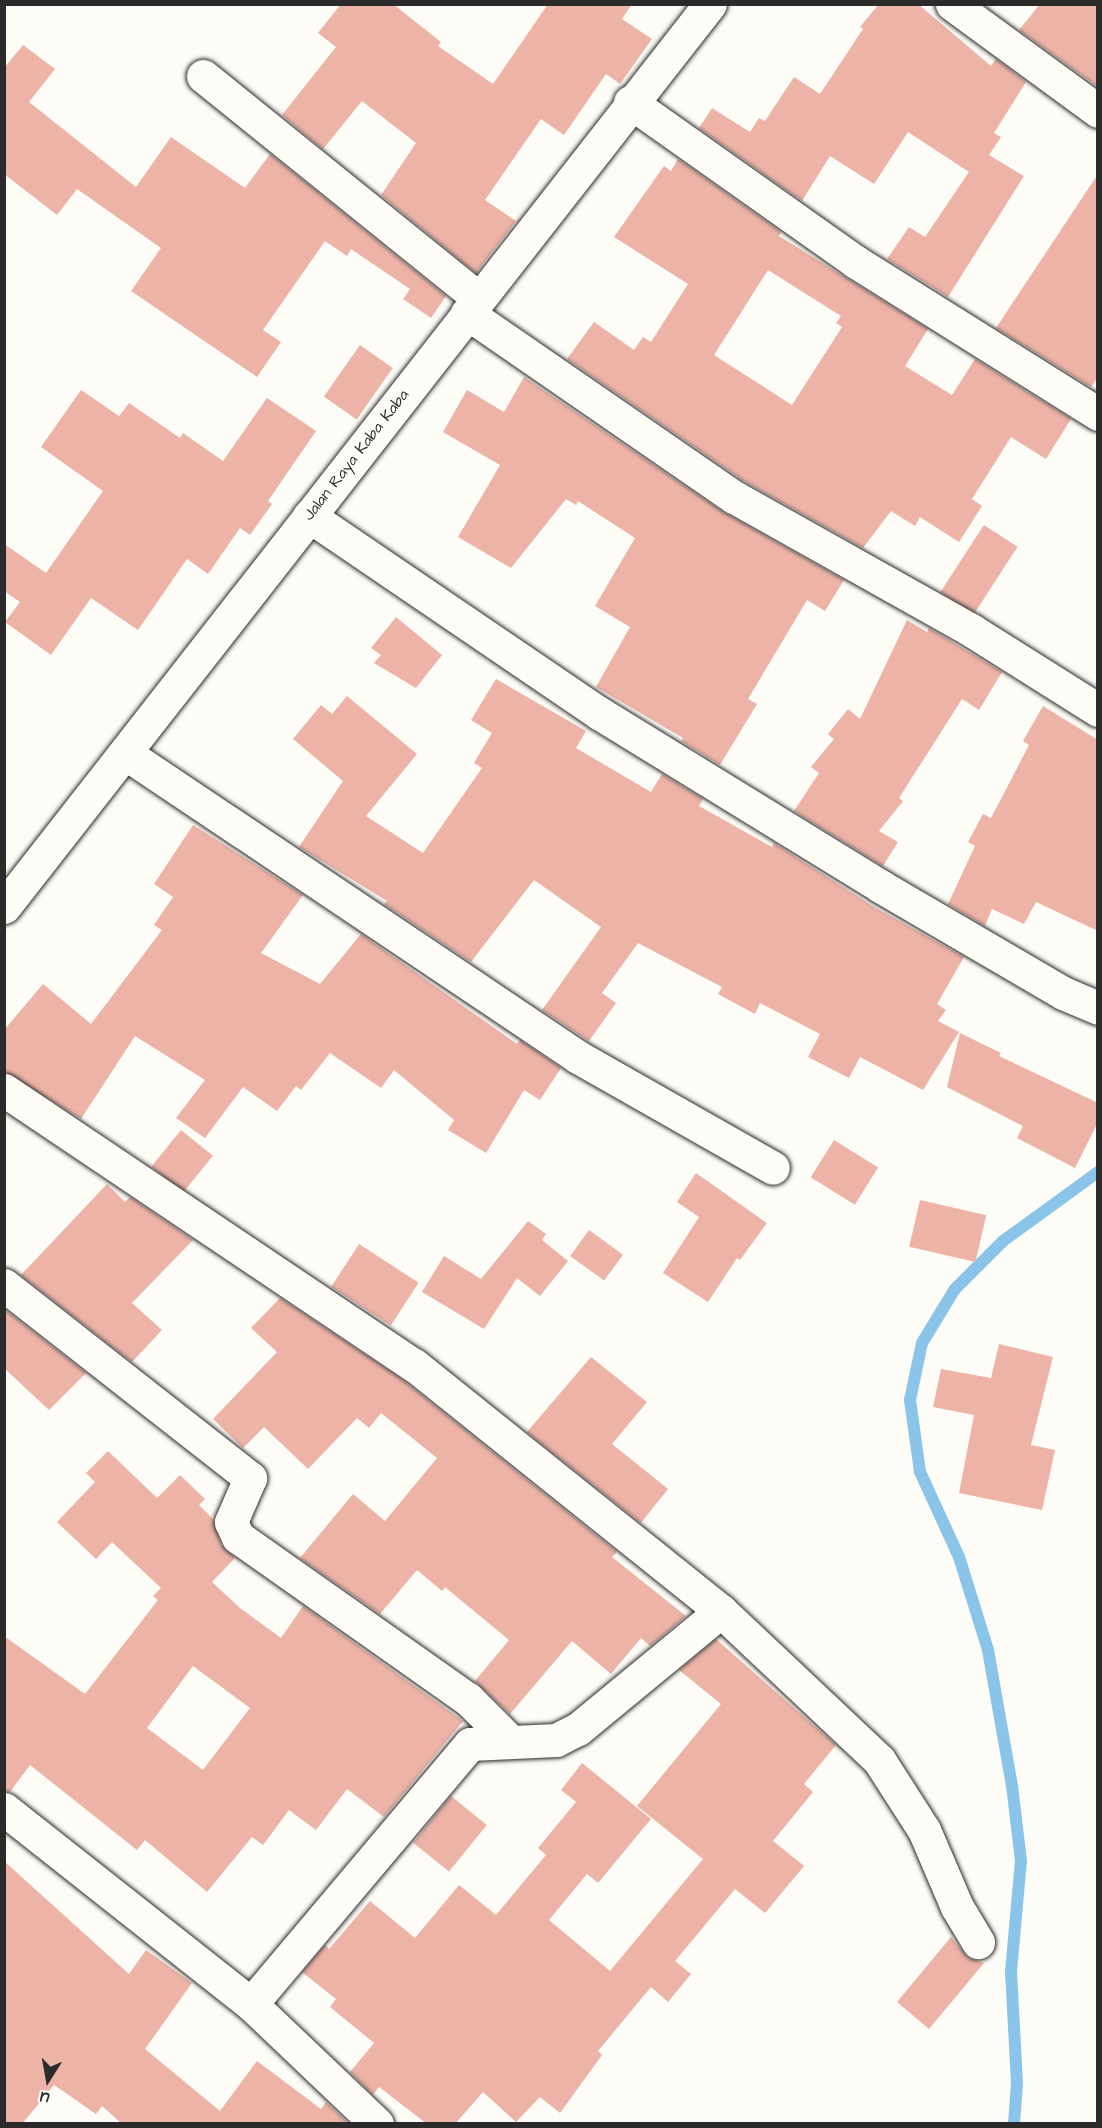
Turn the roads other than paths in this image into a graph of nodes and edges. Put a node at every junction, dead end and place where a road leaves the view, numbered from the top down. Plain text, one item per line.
1 (710, 4) edge
2 (952, 4) edge
3 (203, 76) dead end
4 (630, 102) junction
5 (1098, 111) edge
6 (473, 305) junction
7 (1098, 414) edge
8 (309, 516) junction
9 (1098, 710) edge
10 (125, 753) junction
11 (8, 896) edge
12 (1098, 1008) edge
13 (4, 1090) edge
14 (773, 1168) dead end
15 (4, 1285) edge
16 (721, 1611) junction
17 (509, 1740) junction
18 (4, 1809) edge
19 (978, 1942) dead end
20 (251, 2004) junction
21 (377, 2124) edge

1 - 4 street, Jalan Raya Kaba Kaba
2 - 5 street
3 - 6 street
4 - 6 street, Jalan Raya Kaba Kaba
4 - 7 street
6 - 8 street, Jalan Raya Kaba Kaba
6 - 9 street
8 - 10 street, Jalan Raya Kaba Kaba
8 - 12 street
10 - 11 street, Jalan Raya Kaba Kaba
10 - 14 street
13 - 16 street
15 - 17 street
16 - 17 street
16 - 19 street
17 - 20 street
18 - 20 street
20 - 21 street

